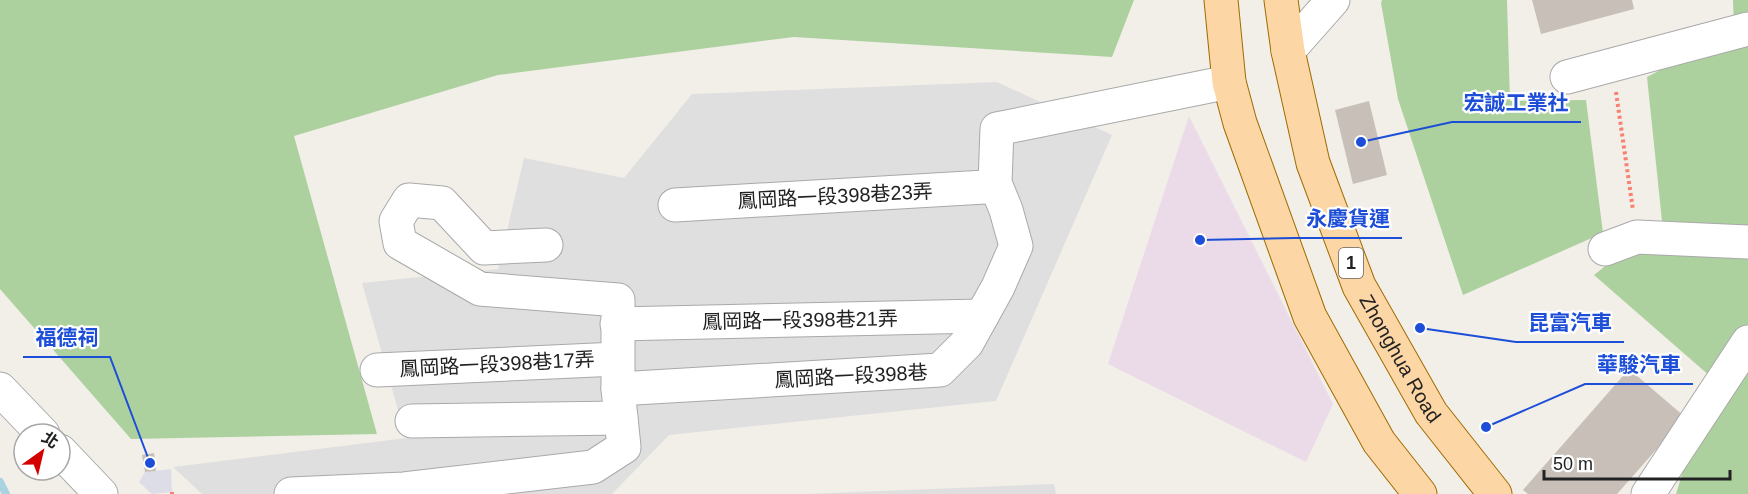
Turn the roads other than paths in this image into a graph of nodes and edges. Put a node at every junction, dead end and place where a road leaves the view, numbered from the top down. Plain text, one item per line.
1 (1221, 0) edge
2 (1281, 0) edge
3 (1333, 0) edge
4 (1748, 28) edge
5 (1288, 51) junction
6 (1567, 77) dead end
7 (1229, 82) junction
8 (995, 183) junction
9 (675, 205) dead end
10 (1748, 242) edge
11 (546, 245) dead end
12 (1605, 249) dead end
13 (618, 312) junction
14 (982, 316) junction
15 (1748, 342) edge
16 (377, 370) dead end
17 (0, 389) edge
18 (619, 389) junction
19 (412, 421) dead end
20 (32, 422) edge
21 (72, 463) edge
22 (102, 494) edge
23 (291, 494) edge
24 (1420, 494) edge
25 (1495, 494) edge
26 (1648, 494) edge

1 - 7 main road
2 - 5 main road, Zhonghua Road / 1
3 - 5 street
4 - 6 street
5 - 25 main road, Zhonghua Road / 1
7 - 8 street, 鳳岡路一段398巷
7 - 24 main road
8 - 9 street, 鳳岡路一段398巷23弄
8 - 14 street, 鳳岡路一段398巷
10 - 12 street
11 - 13 street, 鳳岡路一段398巷21弄
13 - 14 street, 鳳岡路一段398巷21弄
13 - 18 street
14 - 18 street, 鳳岡路一段398巷
15 - 26 street
16 - 18 street, 鳳岡路一段398巷17弄
17 - 20 street
18 - 19 street
18 - 23 street
21 - 22 street

